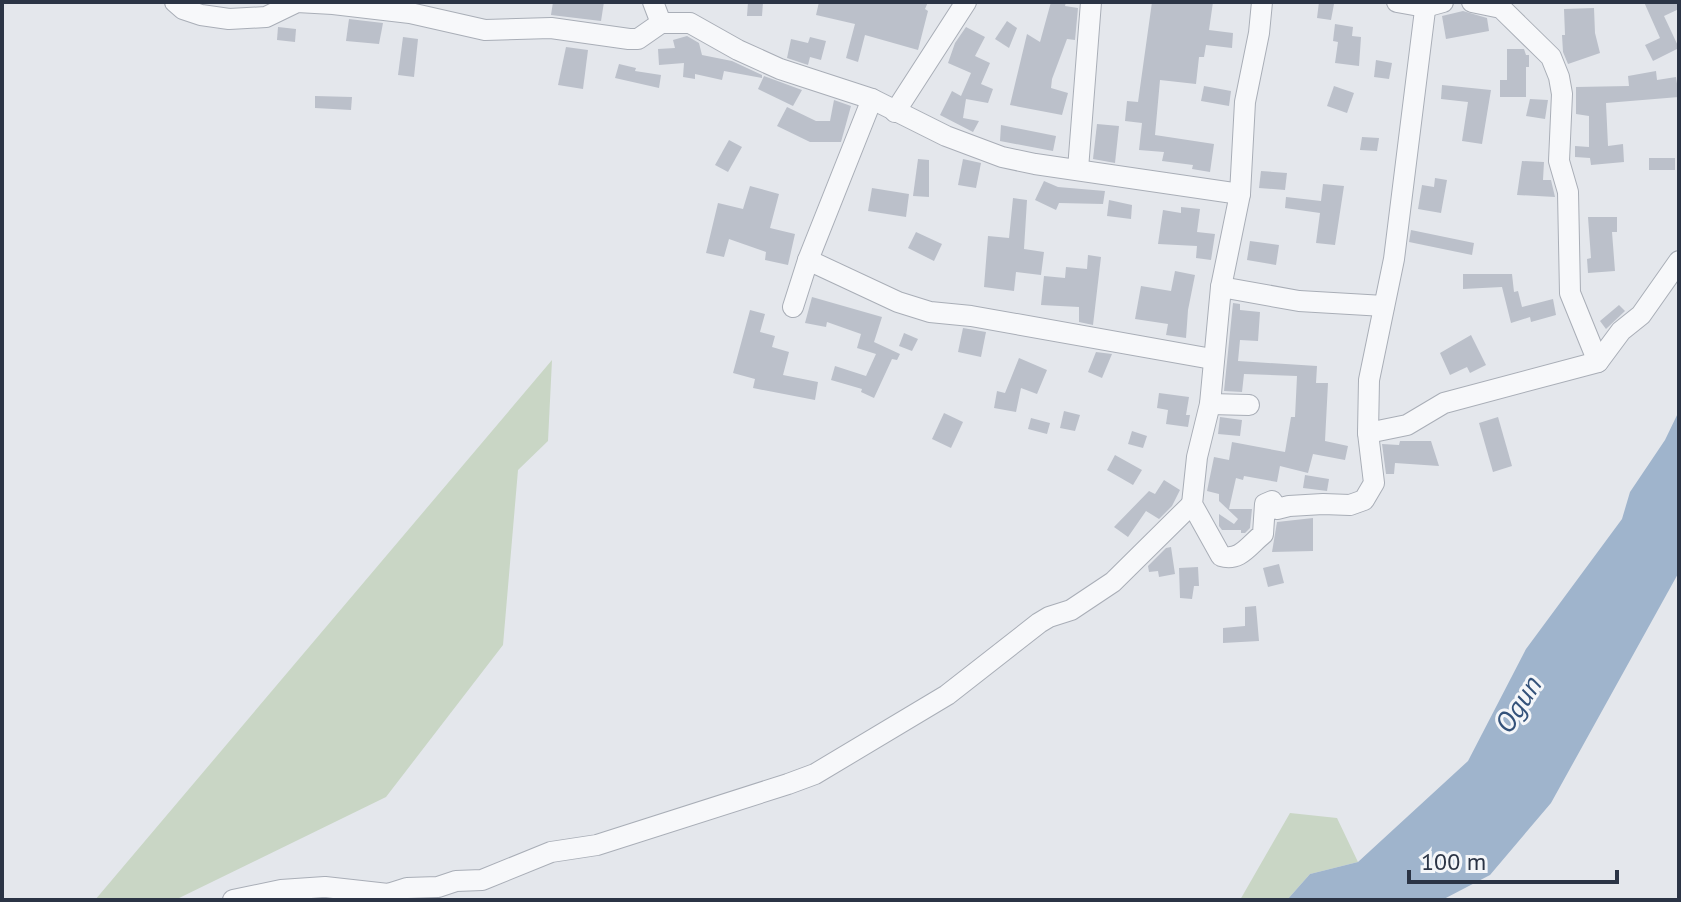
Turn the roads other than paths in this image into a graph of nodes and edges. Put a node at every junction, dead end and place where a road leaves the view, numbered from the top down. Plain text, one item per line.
1 (653, 2) edge
2 (966, 2) edge
3 (1091, 2) edge
4 (1262, 2) edge
5 (1397, 2) edge
6 (1472, 2) edge
7 (182, 4) edge
8 (1431, 4) edge
9 (443, 11) edge
10 (661, 23) junction
11 (872, 99) junction
12 (895, 112) junction
13 (1078, 169) junction
14 (1240, 194) junction
15 (808, 260) junction
16 (1679, 261) edge
17 (1221, 287) junction
18 (1384, 306) junction
19 (793, 307) dead end
20 (1212, 359) junction
21 (1598, 362) junction
22 (1210, 404) junction
23 (1249, 405) dead end
24 (1368, 433) junction
25 (1192, 504) junction
26 (233, 900) edge

1 - 10 street
2 - 12 street
3 - 13 street
4 - 14 street
5 - 8 street
6 - 21 street
7 - 9 street
8 - 18 street
9 - 10 street
10 - 11 street
11 - 12 street
11 - 15 street
12 - 13 street
13 - 14 street
14 - 17 street
15 - 19 street
15 - 20 street
16 - 21 street
17 - 18 street
17 - 20 street
18 - 24 street
20 - 22 street
21 - 24 street
22 - 23 street
22 - 25 street
24 - 25 street
25 - 26 street

